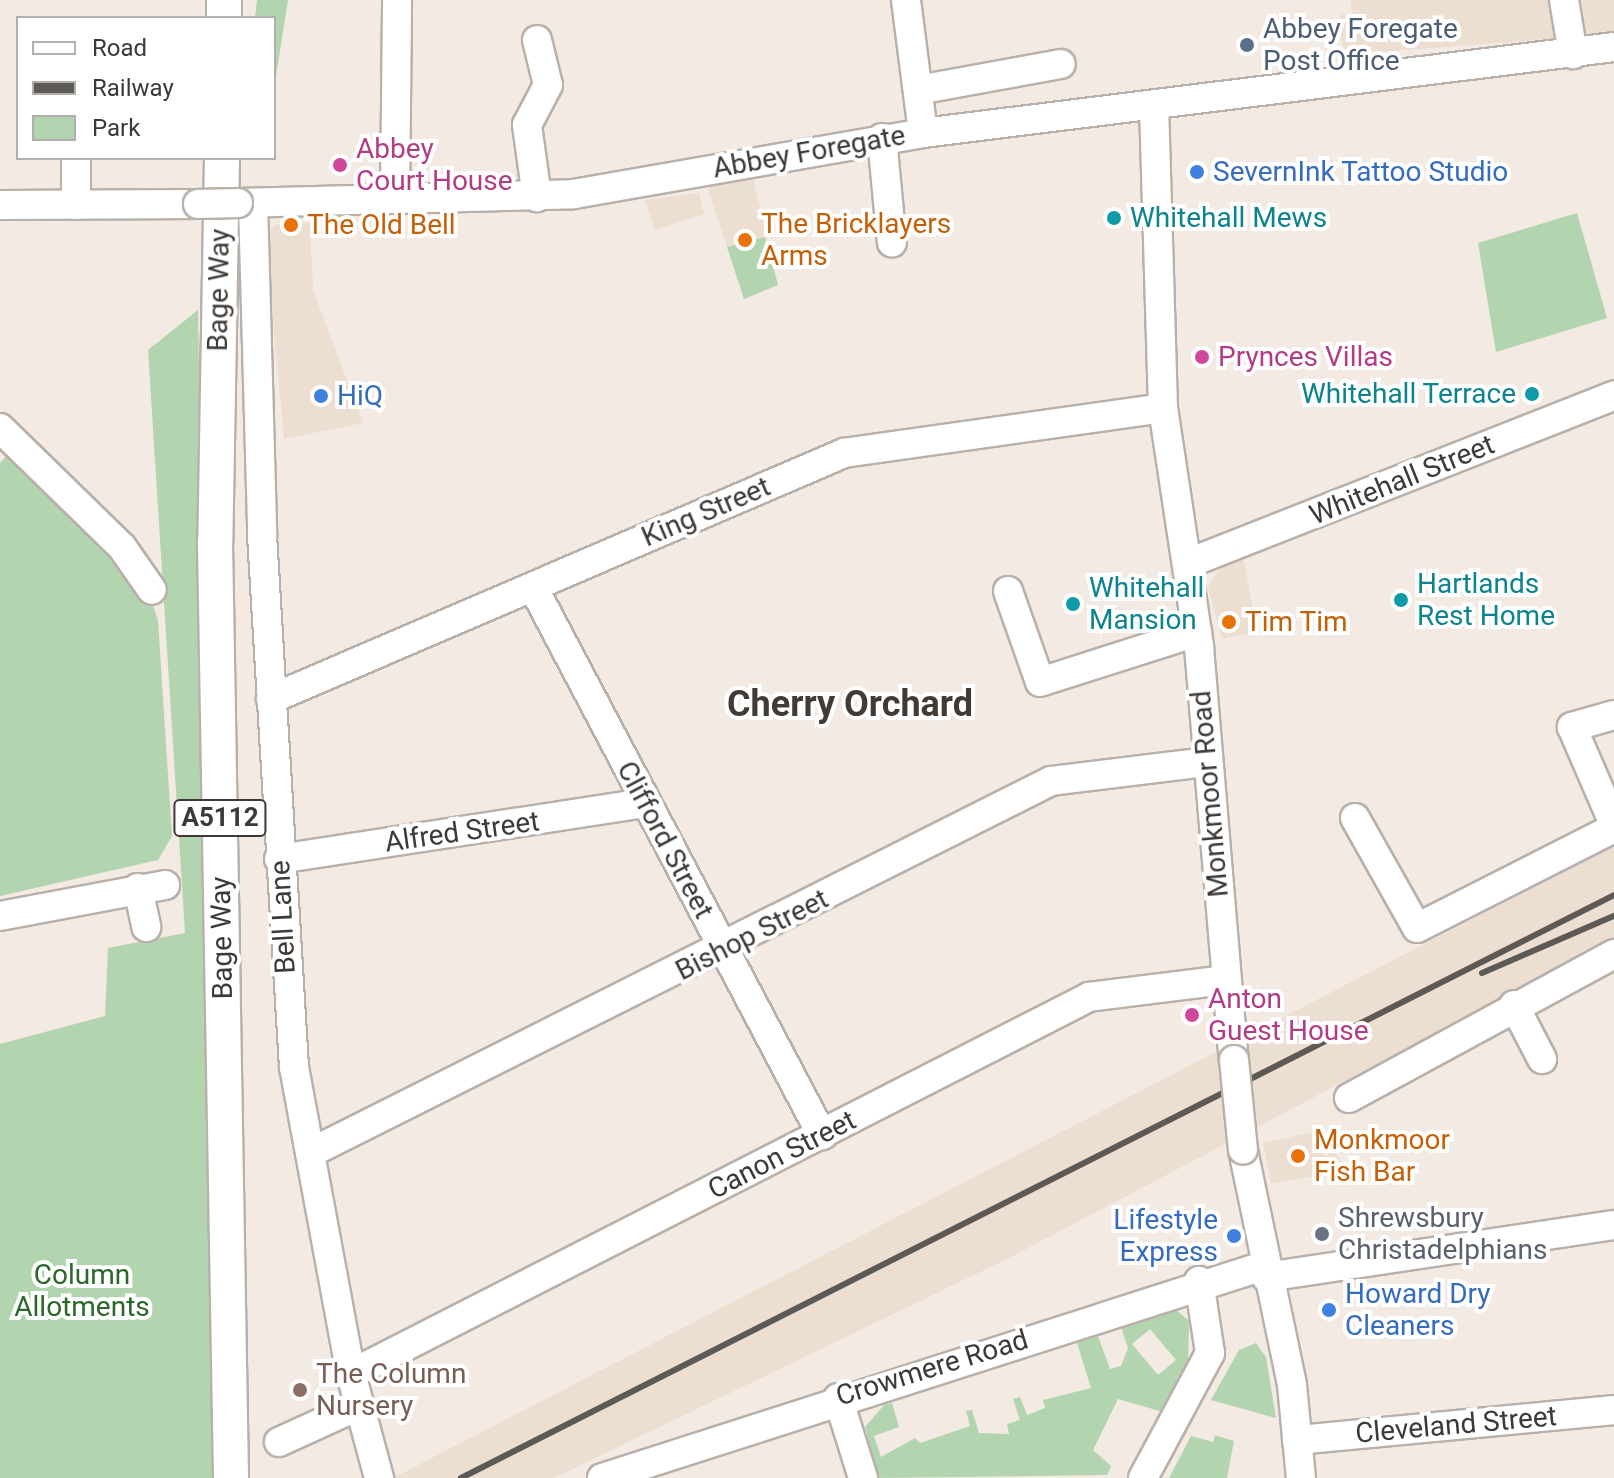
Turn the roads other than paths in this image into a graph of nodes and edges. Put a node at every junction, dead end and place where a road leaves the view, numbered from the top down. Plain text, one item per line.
1 (397, 0) edge
2 (906, 0) edge
3 (1564, 0) edge
4 (537, 40) dead end
5 (1614, 47) edge
6 (1573, 54) junction
7 (1061, 64) dead end
8 (918, 90) junction
9 (1154, 105) junction
10 (923, 133) junction
11 (882, 138) junction
12 (76, 160) edge
13 (222, 160) edge
14 (537, 197) junction
15 (395, 199) junction
16 (246, 203) junction
17 (0, 205) edge
18 (76, 205) junction
19 (892, 243) dead end
20 (1614, 396) edge
21 (1163, 408) junction
22 (0, 428) edge
23 (1189, 563) junction
24 (533, 587) junction
25 (152, 590) dead end
26 (1008, 591) dead end
27 (1197, 632) junction
28 (271, 699) junction
29 (1614, 715) edge
30 (1206, 762) junction
31 (644, 803) junction
32 (1614, 826) edge
33 (1356, 837) dead end
34 (279, 859) junction
35 (0, 916) edge
36 (146, 927) dead end
37 (724, 950) junction
38 (1614, 954) edge
39 (1226, 980) junction
40 (1514, 1005) junction
41 (1542, 1059) dead end
42 (1349, 1098) dead end
43 (822, 1135) junction
44 (310, 1153) junction
45 (1614, 1225) edge
46 (1265, 1271) junction
47 (1199, 1281) junction
48 (351, 1374) junction
49 (838, 1398) junction
50 (358, 1406) junction
51 (1614, 1410) edge
52 (1297, 1440) junction
53 (279, 1442) dead end
54 (231, 1478) edge
55 (379, 1478) edge
56 (602, 1478) edge
57 (863, 1478) edge
58 (1143, 1478) edge
59 (1301, 1478) edge

1 - 15 street
2 - 8 street
3 - 6 street
4 - 14 street
5 - 6 street, Abbey Foregate
6 - 9 street, Abbey Foregate
7 - 8 street
8 - 10 street
9 - 10 street, Abbey Foregate
9 - 21 street, Monkmoor Road
10 - 11 street, Abbey Foregate
11 - 14 street, Abbey Foregate
11 - 19 street
12 - 18 street
13 - 54 main road, Bage Way / A5112
14 - 15 street, Abbey Foregate
15 - 16 street, Abbey Foregate
16 - 18 street, Abbey Foregate, bridge
16 - 28 street, Bell Lane
17 - 18 street, Abbey Foregate
20 - 23 street, Whitehall Street
21 - 23 street, Monkmoor Road
21 - 24 street, King Street
22 - 25 street
23 - 27 street, Monkmoor Road
24 - 28 street, King Street
24 - 31 street, Clifford Street
26 - 27 street
27 - 30 street, Monkmoor Road
28 - 34 street, Bell Lane
29 - 32 street
30 - 37 street, Bishop Street
30 - 39 street, Monkmoor Road
31 - 34 street, Alfred Street
31 - 37 street, Clifford Street
32 - 33 street
34 - 44 street, Bell Lane
35 - 36 street
37 - 43 street, Clifford Street
37 - 44 street, Bishop Street
38 - 40 street
39 - 43 street, Canon Street
39 - 46 street, Monkmoor Road, bridge
40 - 41 street
40 - 42 street
43 - 48 street, Canon Street
44 - 48 street, Bell Lane
45 - 46 street, Crowmere Road
46 - 47 street, Crowmere Road
46 - 52 street, Monkmoor Road
47 - 49 street, Crowmere Road
47 - 58 street
48 - 50 street, Bell Lane
49 - 56 street, Crowmere Road
49 - 57 street
50 - 53 street
50 - 55 street, Bell Lane
51 - 52 street, Cleveland Street
52 - 59 street, Monkmoor Road

